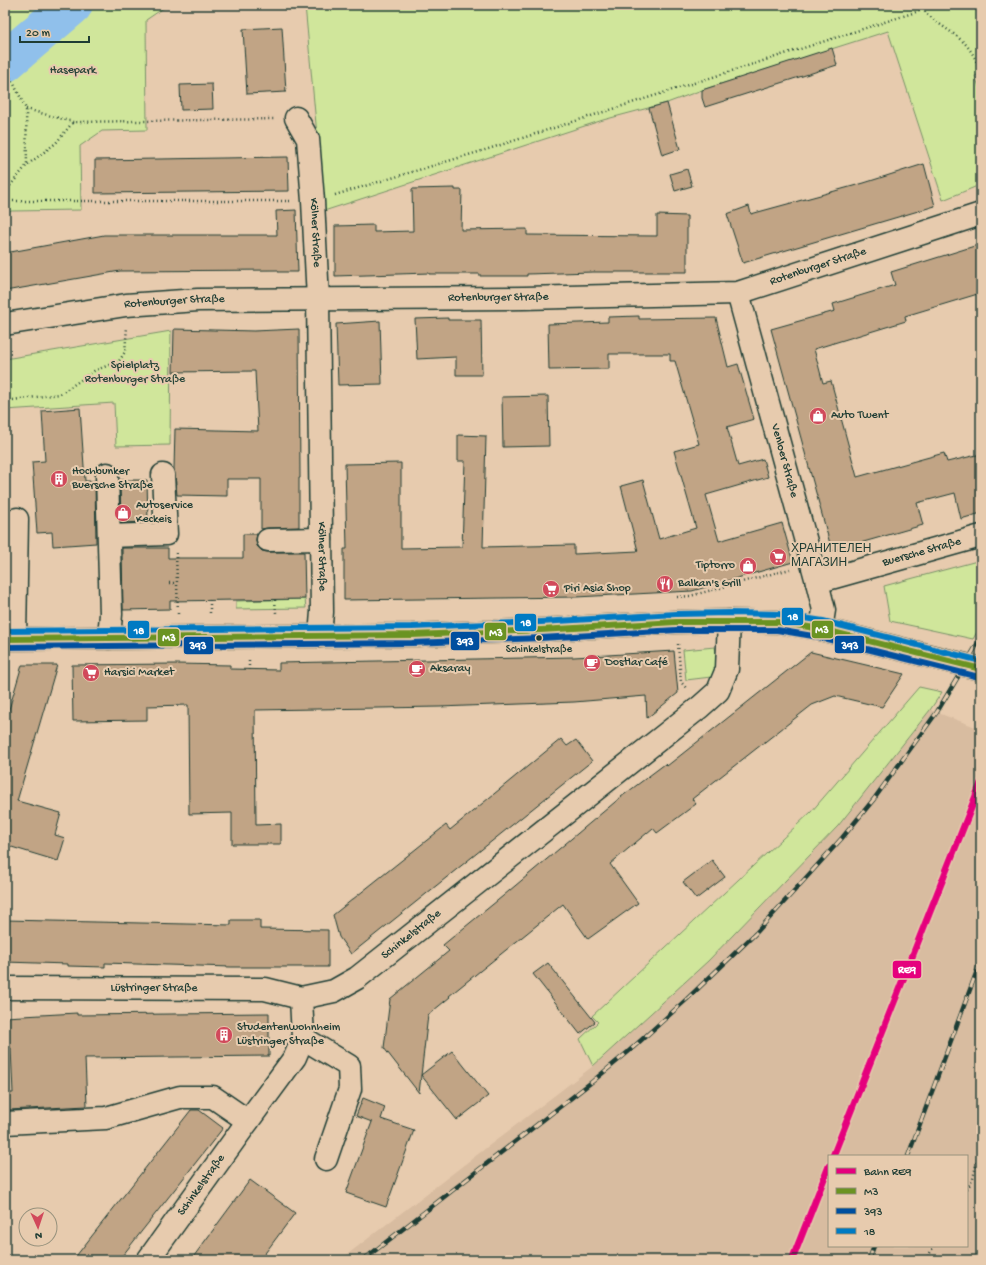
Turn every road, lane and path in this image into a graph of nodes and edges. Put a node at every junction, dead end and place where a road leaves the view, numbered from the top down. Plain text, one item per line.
1 (920, 5) edge
2 (922, 10) junction
3 (5, 72) edge
4 (981, 72) edge
5 (26, 109) junction
6 (296, 118) joint
7 (73, 122) junction
8 (27, 165) junction
9 (5, 192) edge
10 (5, 201) edge
11 (313, 201) junction
12 (981, 214) edge
13 (738, 293) junction
14 (318, 299) junction
15 (126, 305) junction
16 (5, 324) edge
17 (5, 401) edge
18 (107, 474) dead end
19 (163, 474) dead end
20 (17, 519) dead end
21 (166, 534) junction
22 (109, 536) junction
23 (981, 536) edge
24 (321, 539) junction
25 (268, 540) dead end
26 (815, 573) junction
27 (177, 582) junction
28 (169, 583) dead end
29 (675, 598) dead end
30 (210, 600) dead end
31 (275, 600) dead end
32 (276, 613) dead end
33 (178, 614) dead end
34 (210, 614) dead end
35 (729, 620) junction
36 (821, 629) junction
37 (320, 636) junction
38 (109, 638) junction
39 (10, 639) edge
40 (678, 646) dead end
41 (249, 661) dead end
42 (981, 669) edge
43 (249, 670) dead end
44 (700, 707) junction
45 (5, 988) edge
46 (301, 998) junction
47 (303, 1038) junction
48 (248, 1120) junction
49 (5, 1123) edge
50 (981, 1142) edge
51 (326, 1159) dead end
52 (968, 1187) edge
53 (933, 1247) edge
54 (148, 1260) edge
55 (926, 1260) edge

1 - 2 path
2 - 4 path
2 - 11 path
3 - 5 path
5 - 7 path
5 - 8 path
6 - 7 path
6 - 11 street, Kölner Straße
7 - 8 path
8 - 9 path
10 - 11 path
11 - 14 street, Kölner Straße
12 - 13 street, Rotenburger Straße
13 - 14 street, Rotenburger Straße
13 - 26 street, Venloer Straße
14 - 15 street, Rotenburger Straße
14 - 24 street, Kölner Straße
15 - 16 street, Rotenburger Straße
15 - 17 path
18 - 22 street
19 - 21 street
20 - 39 street
21 - 22 street
21 - 27 path
22 - 38 street
23 - 26 street, Buersche Straße
24 - 25 street
24 - 37 street, Kölner Straße
26 - 29 path
26 - 36 street, Venloer Straße
27 - 28 path
27 - 33 path
30 - 34 path
31 - 32 path
35 - 36 main road
35 - 37 main road
35 - 44 street, Schinkelstraße
36 - 42 main road
37 - 38 main road
38 - 39 main road
40 - 44 path
41 - 43 path
44 - 46 street, Schinkelstraße
45 - 46 street, Lüstringer Straße
46 - 47 street, Schinkelstraße
47 - 48 street, Schinkelstraße
47 - 51 street
48 - 49 street
48 - 54 street, Schinkelstraße
50 - 52 path
53 - 55 path

